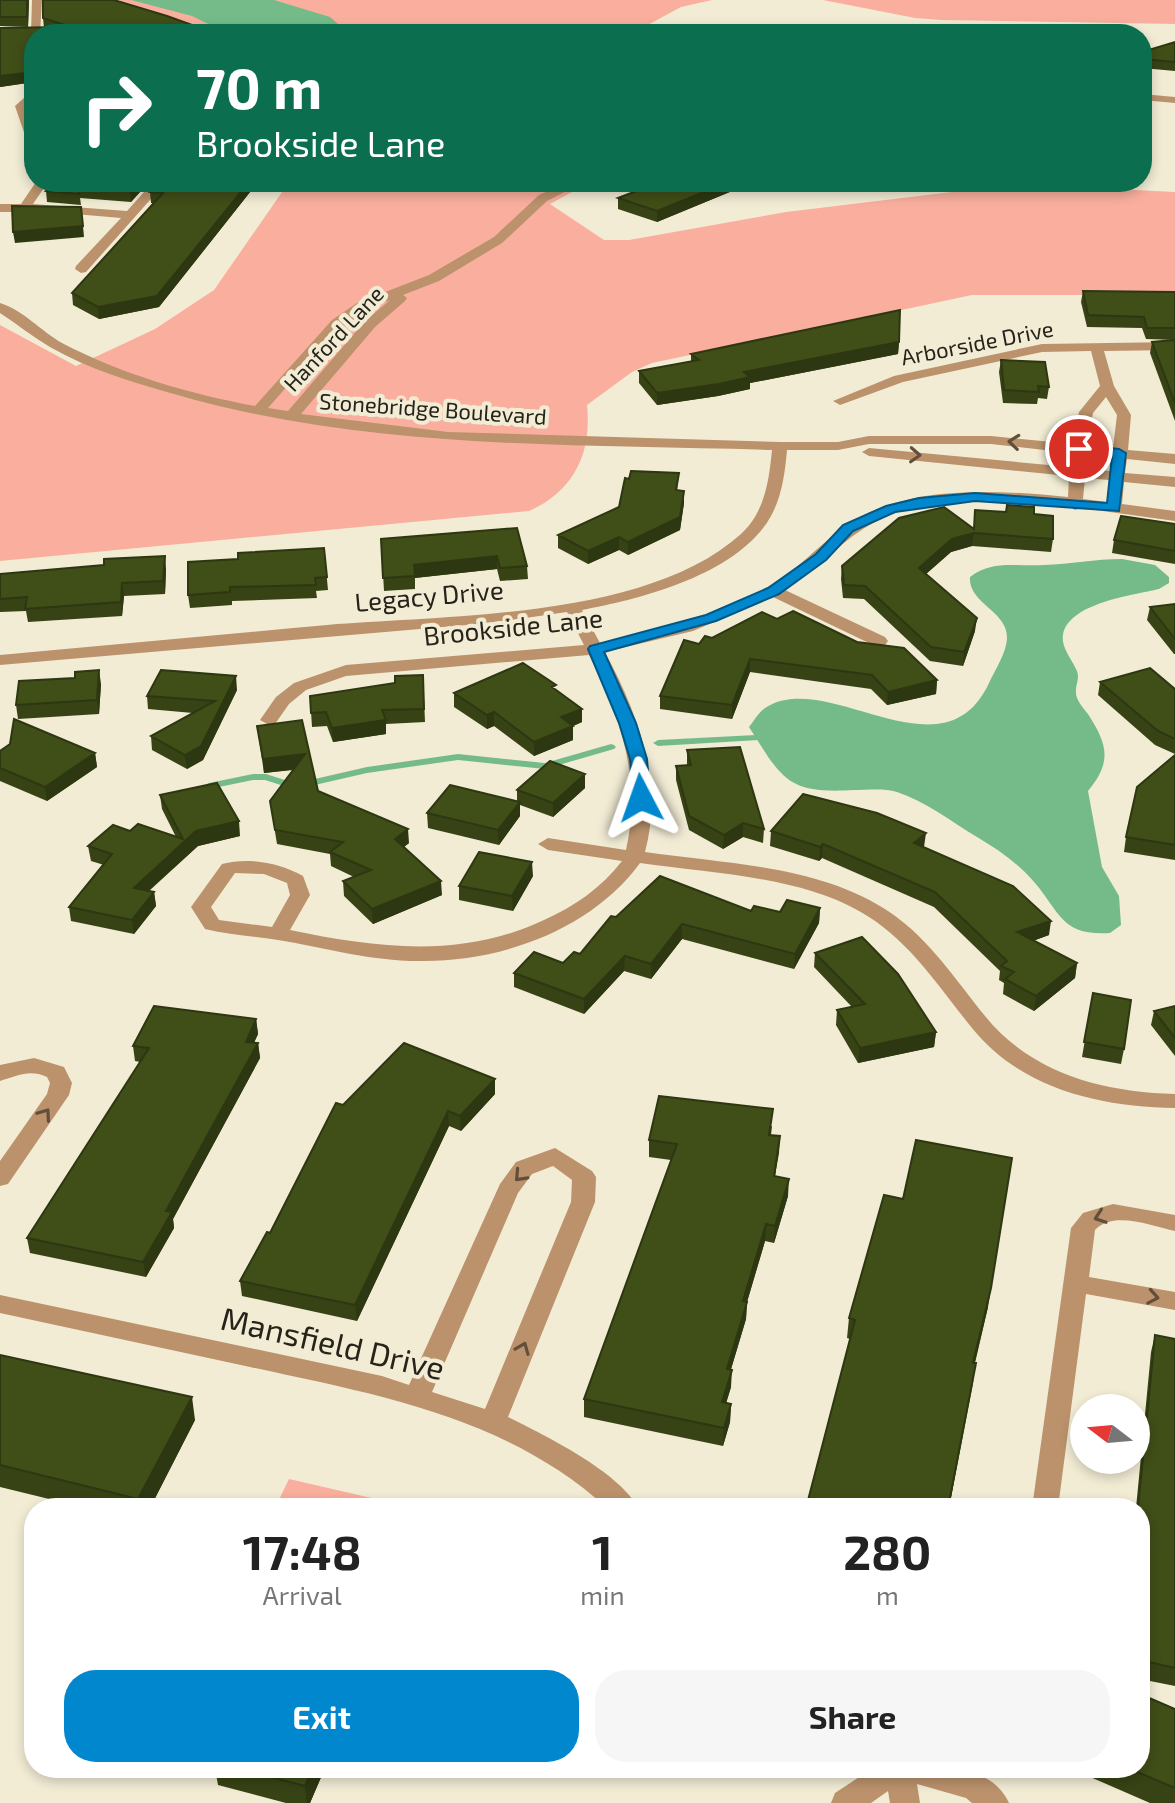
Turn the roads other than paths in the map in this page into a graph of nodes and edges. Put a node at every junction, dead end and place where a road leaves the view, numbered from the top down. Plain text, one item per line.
1 (37, 0) edge
2 (36, 24) edge
3 (1152, 98) edge
4 (1175, 100) edge
5 (35, 192) edge
6 (151, 192) edge
7 (558, 192) edge
8 (25, 207) junction
9 (0, 208) edge
10 (131, 215) junction
11 (81, 269) dead end
12 (409, 290) junction
13 (0, 307) edge
14 (1096, 346) junction
15 (1175, 346) edge
16 (1107, 386) junction
17 (840, 401) dead end
18 (257, 412) junction
19 (290, 418) junction
20 (780, 446) junction
21 (838, 446) junction
22 (1079, 449) junction
23 (1119, 453) junction
24 (1175, 459) edge
25 (1079, 471) junction
26 (1118, 474) junction
27 (1175, 482) edge
28 (1075, 505) junction
29 (1114, 508) junction
30 (1175, 516) edge
31 (773, 591) junction
32 (572, 607) junction
33 (879, 641) edge
34 (595, 649) junction
35 (0, 660) edge
36 (269, 720) dead end
37 (548, 844) dead end
38 (633, 858) junction
39 (278, 934) junction
40 (0, 1074) edge
41 (1175, 1101) edge
42 (0, 1178) edge
43 (1175, 1223) edge
44 (1075, 1283) junction
45 (1175, 1301) edge
46 (0, 1304) edge
47 (417, 1396) junction
48 (493, 1421) junction
49 (612, 1498) edge
50 (1046, 1498) edge
51 (884, 1778) edge
52 (901, 1778) edge
53 (943, 1778) edge
54 (846, 1803) edge
55 (905, 1803) edge
56 (994, 1803) edge

1 - 2 street
3 - 4 street
5 - 8 street
6 - 10 street
7 - 12 street, Hanford Lane
8 - 9 street
8 - 10 street
10 - 11 street
12 - 18 street, Hanford Lane
12 - 19 street, Hanford Lane
13 - 18 street, Stonebridge Boulevard
14 - 15 street, Arborside Drive
14 - 16 street
14 - 17 street, Arborside Drive
16 - 22 street
16 - 23 street
18 - 19 street, Stonebridge Boulevard
19 - 20 street, Stonebridge Boulevard
20 - 21 street, Stonebridge Boulevard
20 - 32 street, Legacy Drive
22 -> 21 street, Stonebridge Boulevard
21 -> 25 street, Stonebridge Boulevard
22 - 23 street, Stonebridge Boulevard
22 - 25 street
23 - 24 street, Stonebridge Boulevard
23 - 26 street
25 - 26 street, Stonebridge Boulevard
25 - 28 street
26 - 27 street, Stonebridge Boulevard
26 - 29 street
28 - 29 street, Brookside Lane
28 - 31 street, Brookside Lane
29 - 30 street, Brookside Lane
31 - 33 street
31 - 34 street, Brookside Lane
32 - 34 street
32 - 35 street, Legacy Drive
34 - 36 street, Brookside Lane
34 - 38 street
37 - 38 street
38 - 39 street
38 - 41 street
39 - 39 street
42 -> 40 street
43 -> 44 street
44 -> 45 street
44 - 50 street
46 - 47 street, Mansfield Drive
47 - 48 street, Mansfield Drive
48 -> 47 street
48 - 49 street, Mansfield Drive
51 - 54 street
52 - 55 street
53 - 56 street

